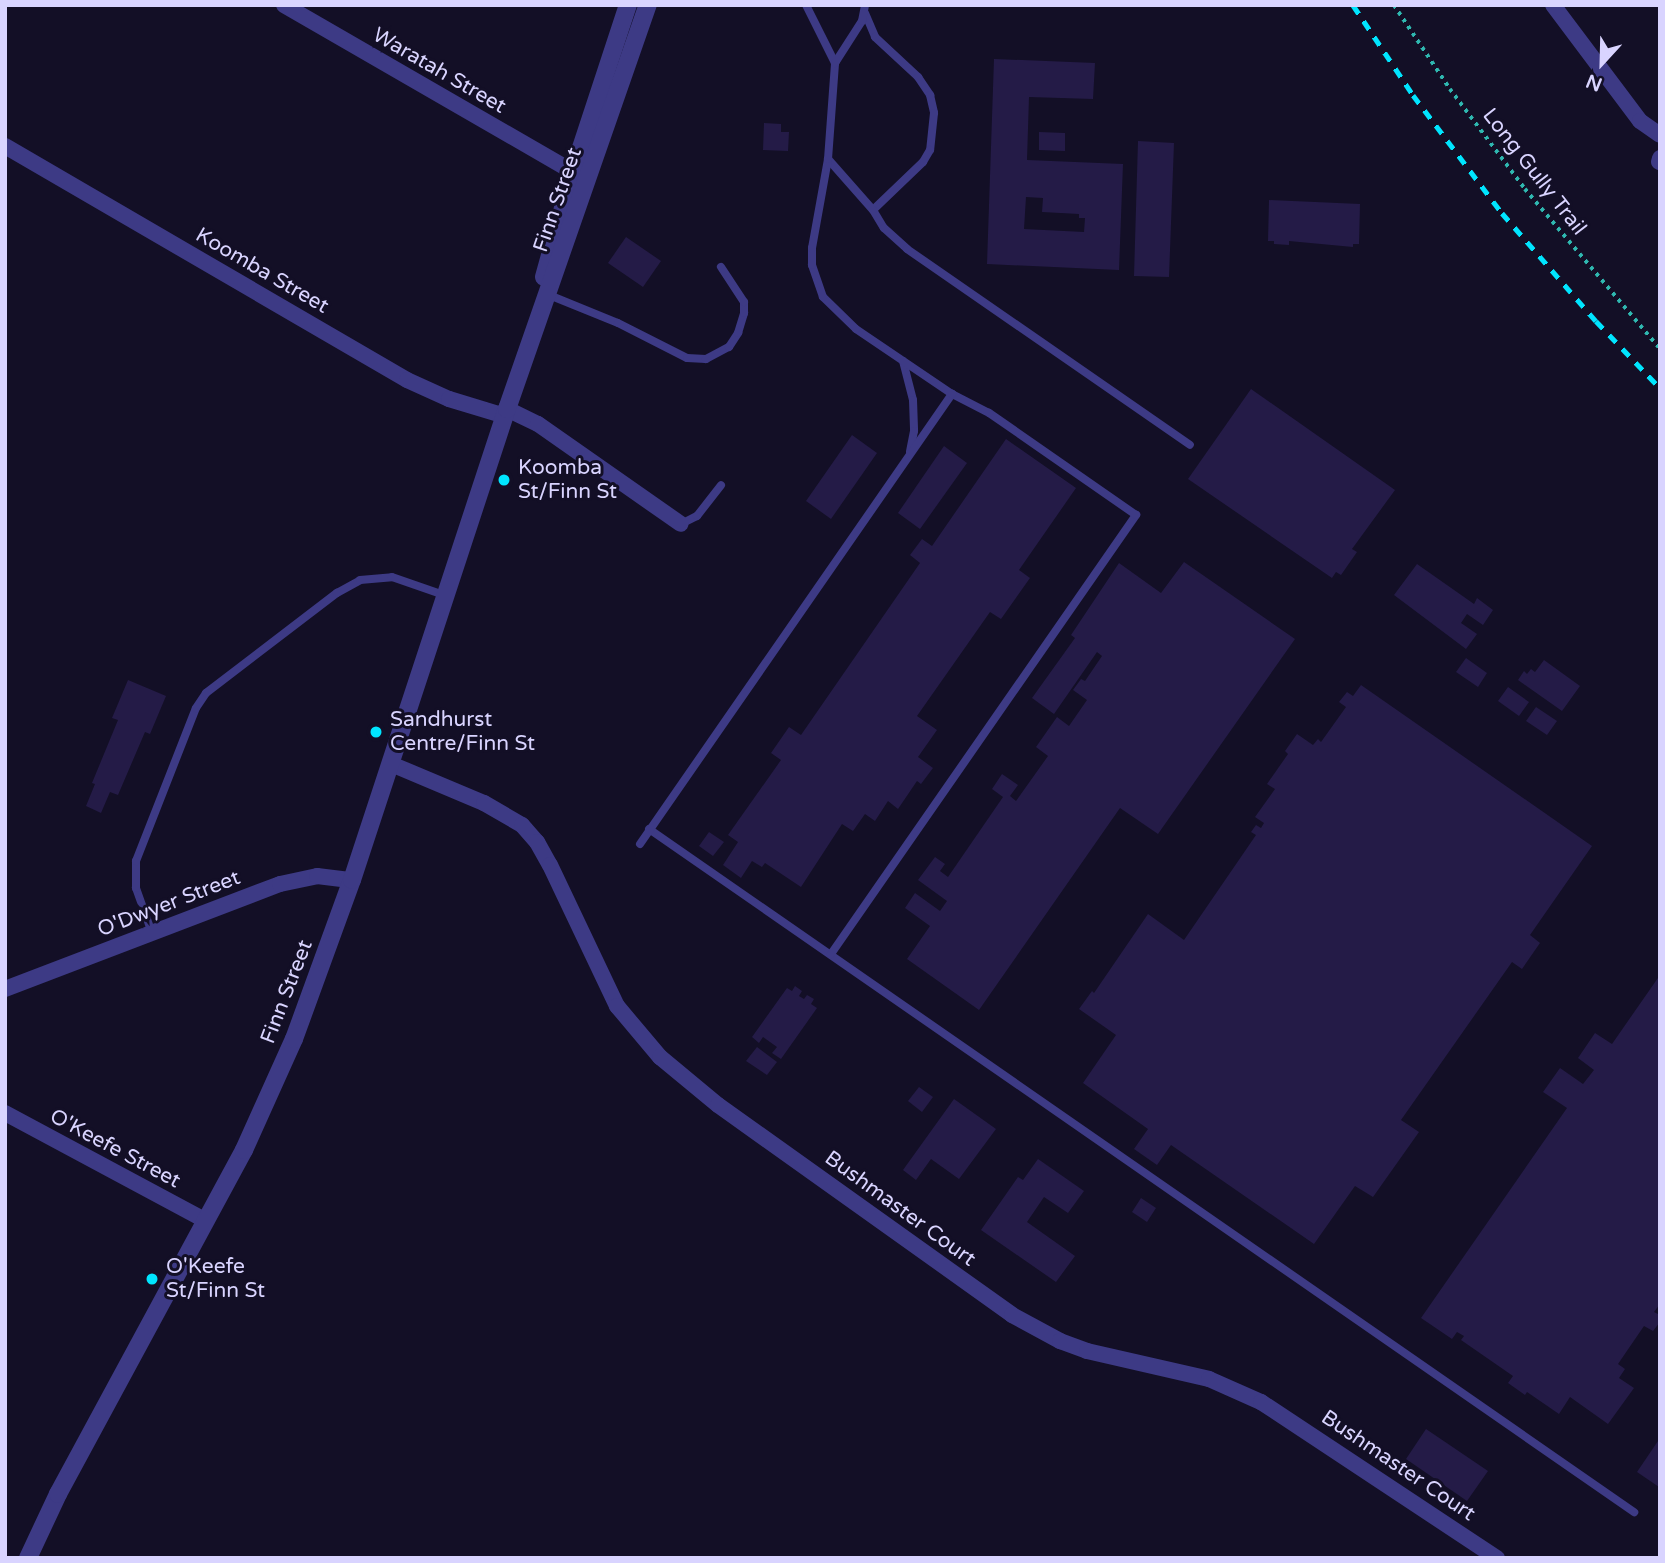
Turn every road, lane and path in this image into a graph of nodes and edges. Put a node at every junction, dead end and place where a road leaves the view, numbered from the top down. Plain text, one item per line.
1 (284, 5) edge
2 (628, 5) edge
3 (648, 5) edge
4 (806, 5) edge
5 (1394, 5) edge
6 (1553, 5) edge
7 (865, 9) edge
8 (835, 63) junction
9 (1660, 135) edge
10 (5, 146) edge
11 (828, 159) junction
12 (581, 176) junction
13 (873, 211) junction
14 (721, 267) dead end
15 (548, 295) junction
16 (1660, 349) edge
17 (903, 361) junction
18 (952, 394) junction
19 (506, 413) junction
20 (1190, 445) dead end
21 (909, 455) junction
22 (721, 485) dead end
23 (681, 524) joint
24 (447, 596) junction
25 (391, 764) junction
26 (649, 830) junction
27 (640, 844) dead end
28 (352, 880) junction
29 (152, 933) junction
30 (831, 954) junction
31 (5, 989) edge
32 (5, 1113) edge
33 (206, 1221) junction
34 (1634, 1512) dead end
35 (28, 1558) edge
36 (1497, 1558) edge

1 - 12 street, Waratah Street
2 - 12 street, Finn Street
3 - 12 street, Finn Street
4 - 8 lane
5 - 16 path, Long Gully Trail
6 - 9 street
7 - 8 lane
7 - 13 lane
8 - 11 lane
10 - 19 street, Koomba Street
11 - 13 lane
11 - 17 lane
12 - 15 street, Finn Street
12 - 19 street, Finn Street
13 - 20 lane
14 - 15 lane
15 - 19 street, Finn Street
17 - 18 lane
17 - 21 lane
18 - 21 lane
18 - 30 lane
19 - 23 street, Koomba Street
19 - 24 street, Finn Street
21 - 26 lane
22 - 23 lane
24 - 25 street, Finn Street
24 - 29 lane
25 - 28 street, Finn Street
25 - 36 street, Bushmaster Court
26 - 27 lane
26 - 30 lane
28 - 29 street, O'Dwyer Street
28 - 33 street, Finn Street
29 - 31 street, O'Dwyer Street
30 - 34 lane
32 - 33 street, O'Keefe Street
33 - 35 street, Finn Street

